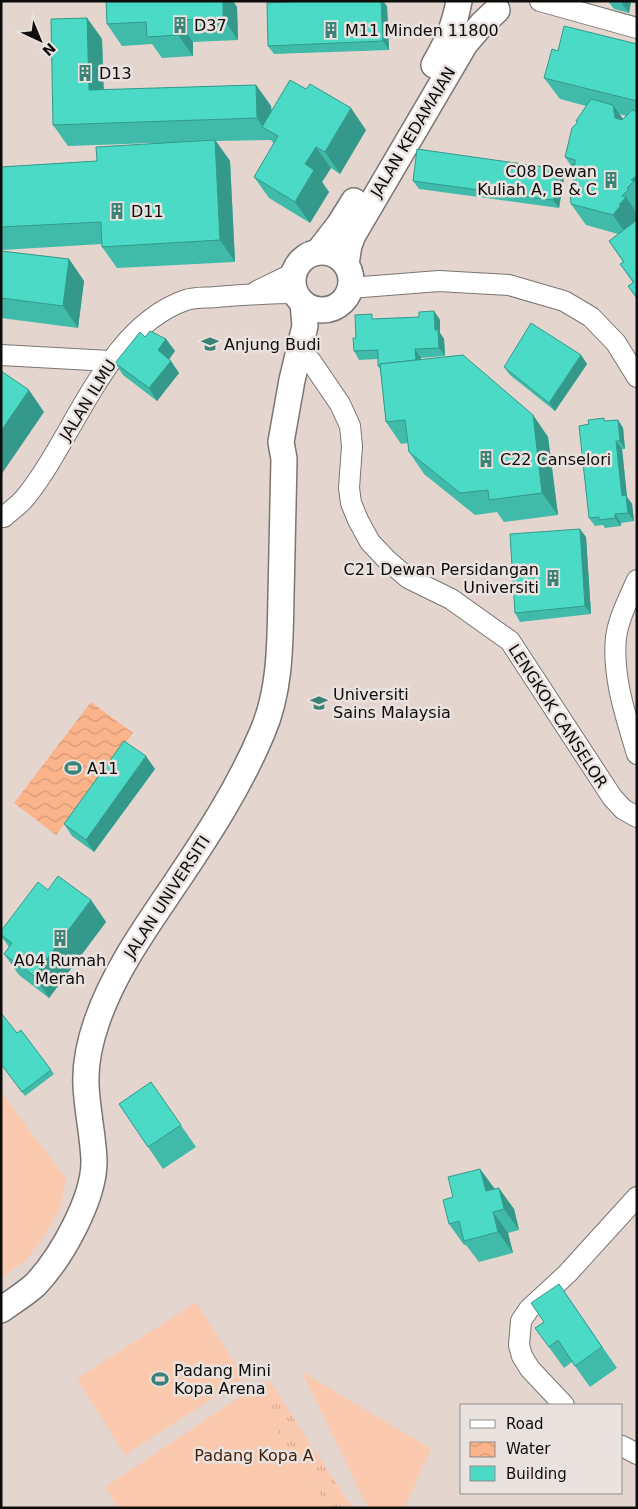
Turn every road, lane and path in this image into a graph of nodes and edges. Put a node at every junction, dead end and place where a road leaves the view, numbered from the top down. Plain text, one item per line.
1 (459, 1) edge
2 (469, 1) edge
3 (540, 1) edge
4 (505, 6) edge
5 (637, 28) edge
6 (318, 252) junction
7 (346, 264) junction
8 (350, 288) junction
9 (298, 289) junction
10 (334, 308) junction
11 (1, 354) edge
12 (310, 360) junction
13 (110, 361) junction
14 (637, 377) edge
15 (284, 459) junction
16 (1, 517) edge
17 (636, 582) edge
18 (637, 754) edge
19 (637, 817) edge
20 (637, 1198) edge
21 (1, 1310) edge
22 (563, 1404) edge
23 (623, 1447) edge
24 (637, 1454) edge

1 - 6 street, JALAN KEDAMAIAN
2 - 4 street
3 - 5 street
4 - 7 street, JALAN KEDAMAIAN
6 - 7 street
6 - 9 street
7 - 8 street
8 - 10 street
8 - 14 street
9 - 10 street
9 - 13 street, JALAN ILMU
9 - 15 street, JALAN UNIVERSITI
10 - 12 street, JALAN UNIVERSITI
11 - 13 street
12 - 15 street, JALAN UNIVERSITI
12 - 19 street, LENGKOK CANSELOR
13 - 16 street, JALAN ILMU
15 - 21 street, JALAN UNIVERSITI
17 - 18 street
20 - 22 street
23 - 24 street

